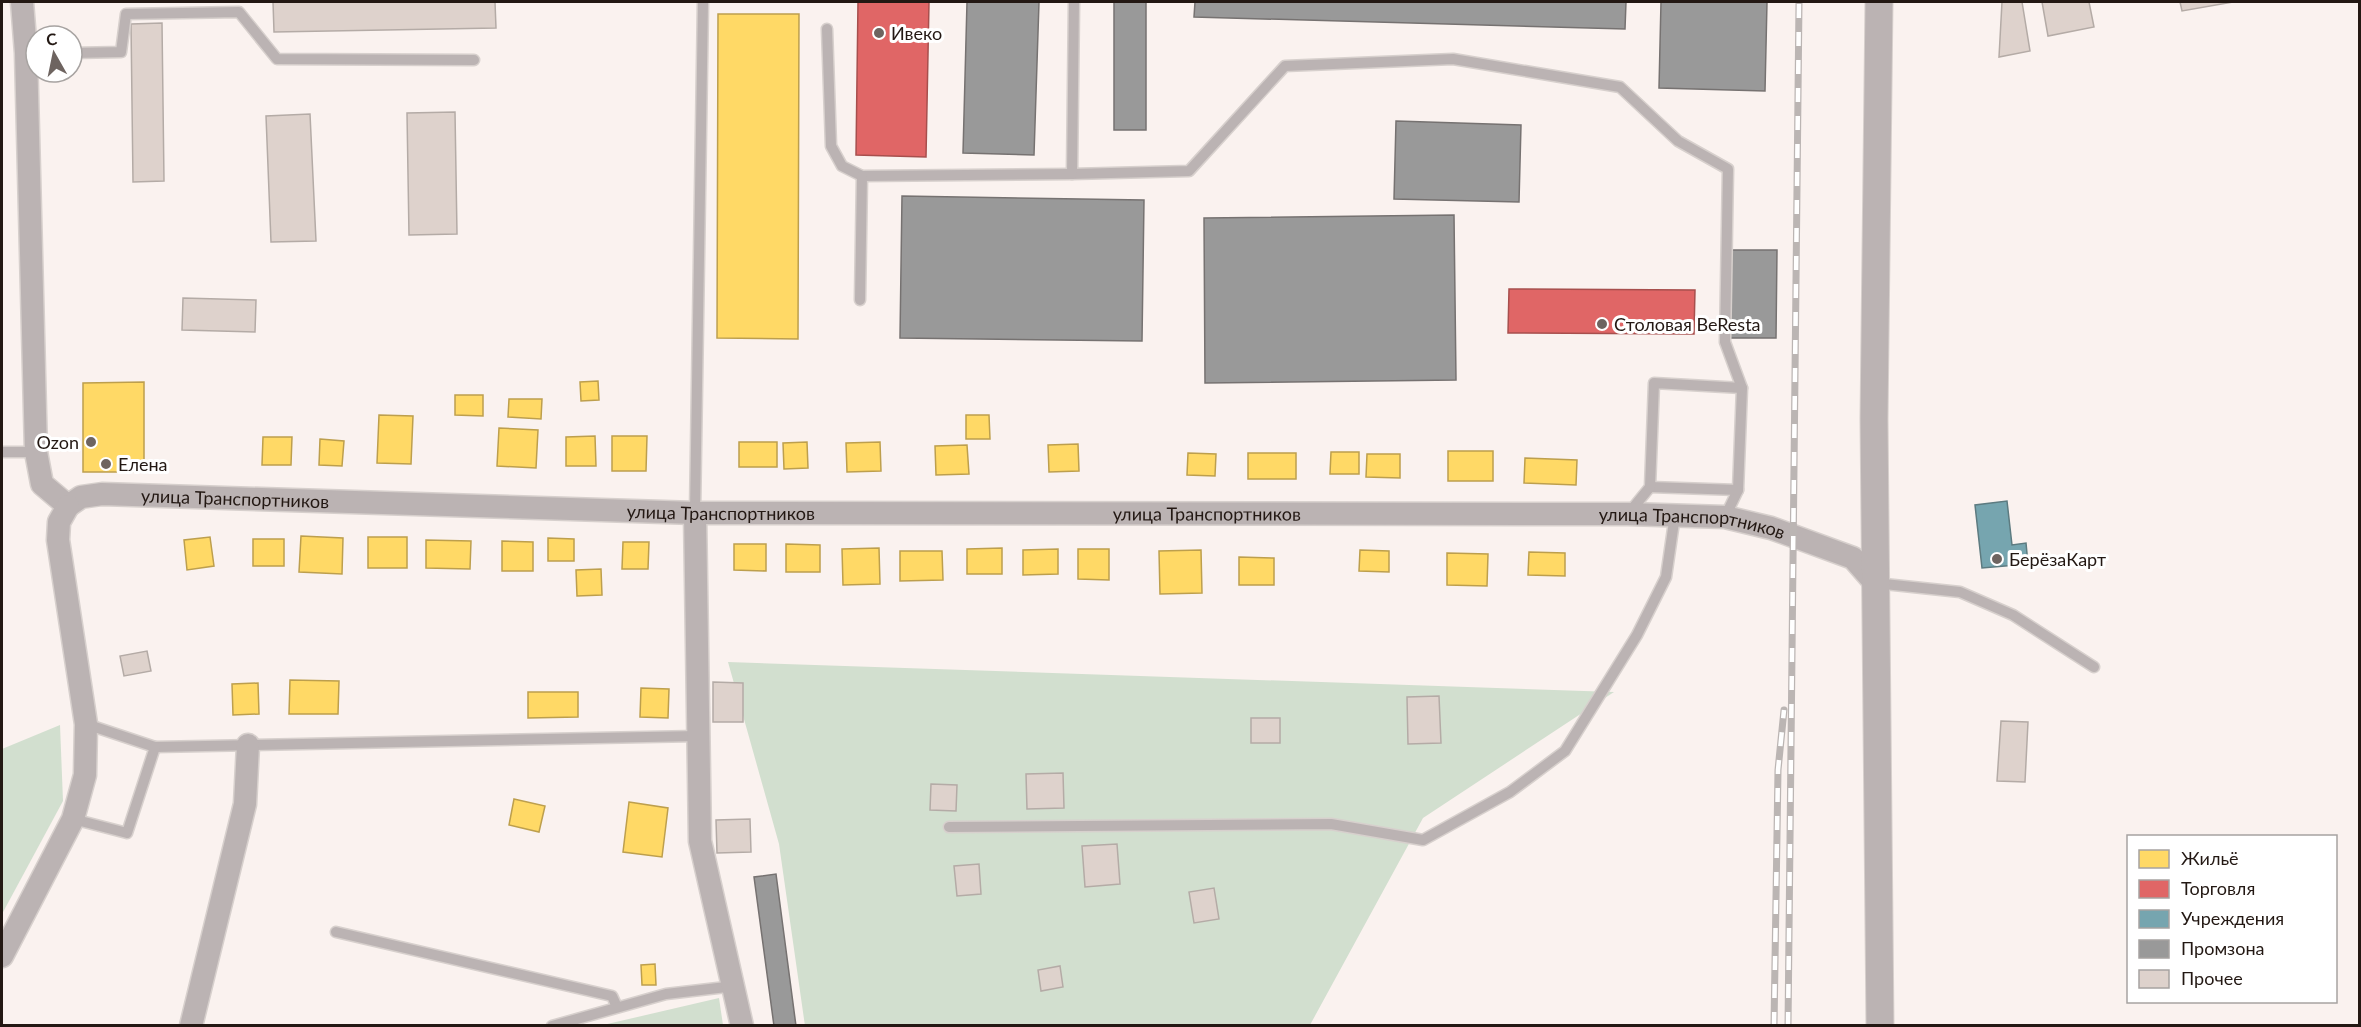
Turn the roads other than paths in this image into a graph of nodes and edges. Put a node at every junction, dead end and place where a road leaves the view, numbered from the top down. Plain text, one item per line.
1 (22, 2) edge
2 (703, 2) edge
3 (1074, 2) edge
4 (1879, 2) edge
5 (26, 24) edge
6 (827, 29) dead end
7 (84, 53) edge
8 (474, 60) dead end
9 (31, 84) edge
10 (1072, 174) junction
11 (862, 176) junction
12 (860, 300) dead end
13 (1742, 388) junction
14 (2, 452) edge
15 (36, 452) junction
16 (1650, 487) junction
17 (1738, 490) junction
18 (68, 506) junction
19 (695, 513) junction
20 (1628, 514) junction
21 (1675, 515) junction
22 (1725, 517) junction
23 (1875, 583) junction
24 (2094, 667) dead end
25 (86, 724) junction
26 (697, 736) junction
27 (248, 745) junction
28 (155, 747) junction
29 (73, 819) junction
30 (949, 827) dead end
31 (336, 932) dead end
32 (2, 956) edge
33 (735, 986) junction
34 (617, 1007) junction
35 (191, 1026) edge
36 (552, 1026) edge
37 (742, 1026) edge
38 (1880, 1026) edge

1 - 5 street
2 - 19 lane
3 - 10 lane
4 - 23 street
6 - 11 lane
7 - 8 lane
9 - 15 street
10 - 11 lane
10 - 13 lane
11 - 12 lane
13 - 16 lane
13 - 17 lane
14 - 15 lane
15 - 18 street
16 - 17 lane
16 - 20 lane
17 - 22 lane
18 - 19 street, улица Транспортников
18 - 25 street
19 - 20 street, улица Транспортников
19 - 26 street
20 - 21 street, улица Транспортников
21 - 22 street, улица Транспортников
21 - 30 lane
22 - 23 street, улица Транспортников
23 - 24 lane
23 - 38 street
25 - 28 lane
25 - 29 street
26 - 27 lane
26 - 33 street
27 - 28 lane
27 - 35 street
28 - 29 lane
29 - 32 street
31 - 34 lane
33 - 34 lane
33 - 37 street
34 - 36 lane

